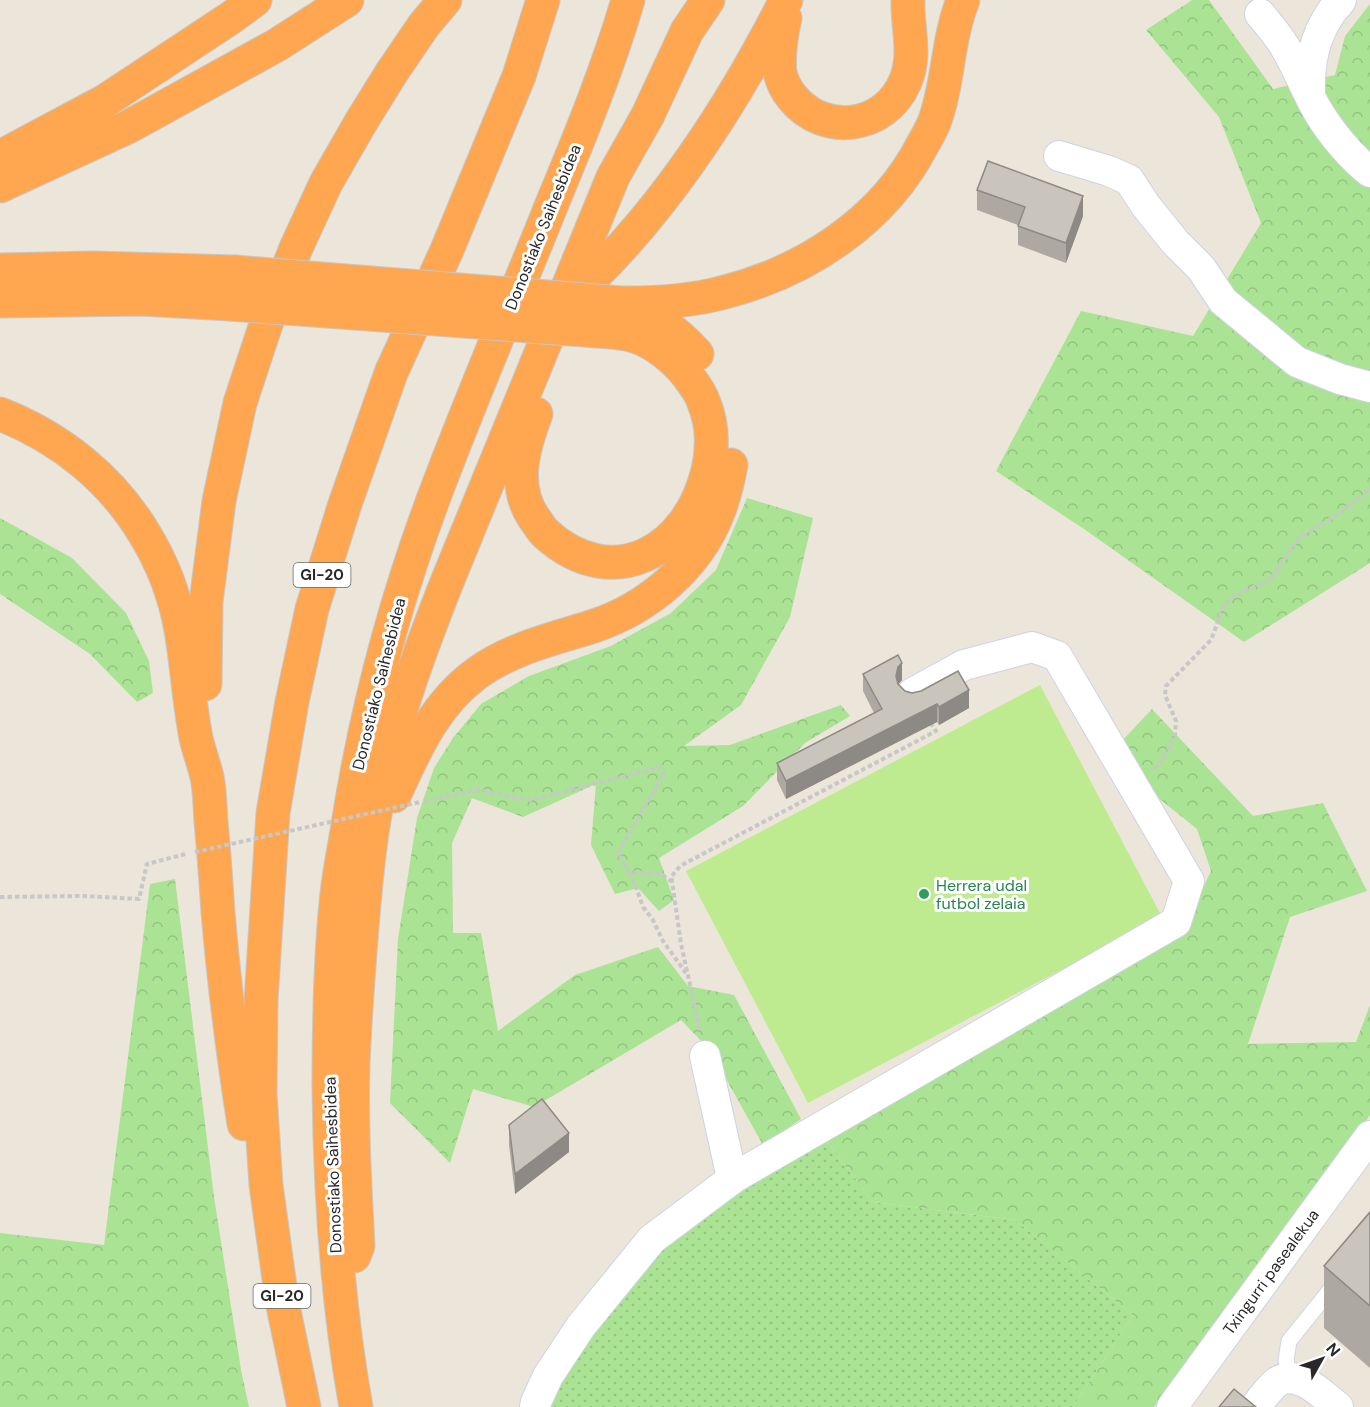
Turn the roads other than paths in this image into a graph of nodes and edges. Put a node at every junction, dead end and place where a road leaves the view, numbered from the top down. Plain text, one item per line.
1 (255, 0) edge
2 (347, 0) edge
3 (445, 0) edge
4 (543, 0) edge
5 (628, 0) edge
6 (708, 0) edge
7 (787, 0) edge
8 (908, 0) edge
9 (963, 0) edge
10 (1337, 5) edge
11 (1253, 7) edge
12 (1310, 94) junction
13 (648, 115) junction
14 (1059, 156) dead end
15 (0, 157) edge
16 (1370, 172) edge
17 (0, 186) edge
18 (0, 270) edge
19 (593, 277) junction
20 (0, 301) edge
21 (616, 318) junction
22 (1370, 387) edge
23 (0, 414) edge
24 (913, 693) edge
25 (208, 778) junction
26 (369, 850) junction
27 (705, 1056) road end
28 (1370, 1136) edge
29 (735, 1177) junction
30 (266, 1185) junction
31 (1341, 1277) edge
32 (340, 1294) junction
33 (1290, 1378) junction
34 (304, 1407) edge
35 (356, 1407) edge
36 (535, 1407) edge
37 (1172, 1407) edge
38 (1255, 1407) edge
39 (1338, 1407) edge

1 - 15 highway
2 - 17 highway
3 - 25 highway
4 - 30 highway, GI-20
5 - 32 highway, Donostiako Saihesbidea
6 - 13 highway
7 - 8 highway
7 - 19 highway
9 - 21 highway
10 - 11 street
10 - 12 street
11 - 12 street
12 - 16 street
13 - 19 highway
13 - 26 highway
14 - 22 street
18 - 21 highway, bridge
19 - 21 highway
20 - 21 highway, bridge
21 - 26 highway
23 - 25 highway
24 - 29 street
25 - 30 highway
26 - 32 highway
27 - 29 street
28 - 37 street, Txingurri pasealekua
29 - 36 street
30 - 34 highway, GI-20
31 - 33 lane
32 - 35 highway, Donostiako Saihesbidea
33 - 38 street
33 - 39 street

